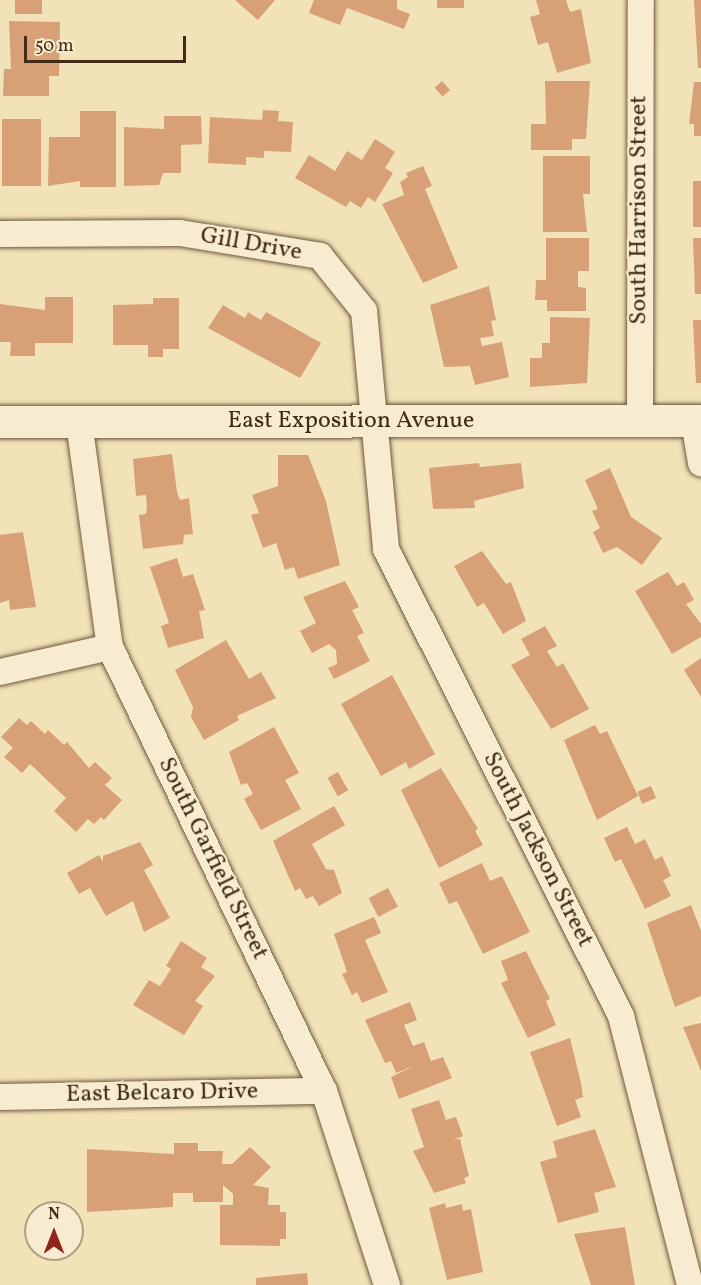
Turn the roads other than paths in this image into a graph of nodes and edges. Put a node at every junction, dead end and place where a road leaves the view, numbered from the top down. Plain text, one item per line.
1 (641, 0) edge
2 (0, 234) edge
3 (640, 421) junction
4 (697, 421) edge
5 (0, 422) edge
6 (79, 422) junction
7 (376, 423) junction
8 (701, 463) edge
9 (110, 647) junction
10 (0, 672) edge
11 (324, 1091) junction
12 (0, 1097) edge
13 (387, 1285) edge
14 (690, 1285) edge

1 - 3 street, South Harrison Street
2 - 7 street, Gill Drive
3 - 4 street, East Exposition Avenue
3 - 7 street, East Exposition Avenue
4 - 8 street
5 - 6 street, East Exposition Avenue
6 - 7 street, East Exposition Avenue
6 - 9 street, South Garfield Street
7 - 14 street, South Jackson Street
9 - 10 street
9 - 11 street, South Garfield Street
11 - 12 street, East Belcaro Drive
11 - 13 street, South Garfield Street

